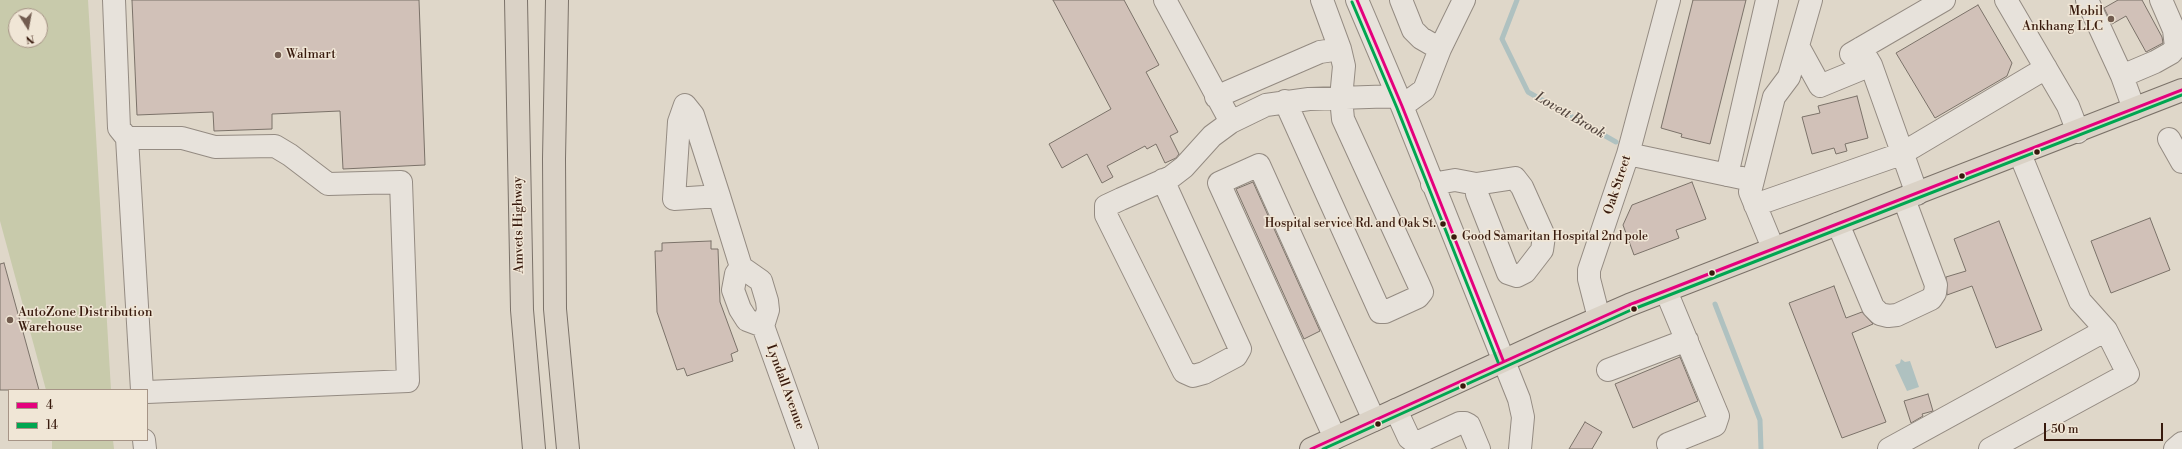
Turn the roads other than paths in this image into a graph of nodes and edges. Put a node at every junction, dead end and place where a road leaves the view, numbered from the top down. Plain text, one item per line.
1 (114, 0) edge
2 (516, 0) edge
3 (558, 0) edge
4 (1322, 0) edge
5 (1357, 0) edge
6 (1401, 0) edge
7 (1464, 0) edge
8 (1669, 0) edge
9 (1767, 0) edge
10 (1812, 0) edge
11 (1944, 0) edge
12 (2006, 0) edge
13 (2087, 0) edge
14 (2161, 0) edge
15 (1173, 3) edge
16 (1798, 46) junction
17 (1340, 49) junction
18 (1440, 49) junction
19 (1861, 56) junction
20 (2046, 68) junction
21 (2122, 76) junction
22 (2182, 90) edge
23 (1216, 97) junction
24 (1341, 98) junction
25 (1285, 101) junction
26 (1400, 101) junction
27 (2134, 109) junction
28 (1231, 122) junction
29 (2078, 132) junction
30 (127, 138) junction
31 (2169, 139) dead end
32 (1628, 154) junction
33 (1901, 154) junction
34 (2020, 154) junction
35 (2182, 162) edge
36 (1728, 175) junction
37 (1163, 180) junction
38 (1753, 180) junction
39 (1432, 184) junction
40 (1476, 184) dead end
41 (719, 196) dead end
42 (1911, 196) junction
43 (1755, 205) junction
44 (1838, 224) junction
45 (1773, 248) junction
46 (741, 267) junction
47 (1666, 291) junction
48 (1598, 318) junction
49 (763, 326) junction
50 (2106, 330) junction
51 (1687, 340) junction
52 (1503, 360) junction
53 (1608, 370) dead end
54 (142, 389) edge
55 (148, 392) edge
56 (1396, 410) junction
57 (1374, 420) junction
58 (1335, 438) junction
59 (2182, 443) edge
60 (1668, 444) dead end
61 (534, 449) edge
62 (568, 449) edge
63 (807, 449) edge
64 (1311, 449) edge
65 (1479, 449) edge
66 (1520, 449) edge
67 (1889, 449) edge
68 (1990, 449) edge
69 (2175, 449) edge

1 - 30 street
2 - 61 main road, Amvets Highway
3 - 62 main road
4 - 17 street
5 - 26 street
6 - 18 street
7 - 18 street
8 - 32 street, Oak Street
9 - 36 street
10 - 16 street
11 - 19 street
12 - 20 street
13 - 21 street
14 - 21 street
15 - 23 street
16 - 19 street
16 - 38 street
17 - 23 street
17 - 24 street
18 - 26 street
19 - 33 street
20 - 29 street
20 - 33 street
21 - 27 street
22 - 27 main road
23 - 28 street
24 - 25 street
24 - 25 street
24 - 26 street
25 - 28 street
26 - 39 street
27 - 29 main road
28 - 37 street
29 - 34 main road
30 - 54 street
30 - 55 street
31 - 35 street
32 - 36 street
32 - 48 street, Oak Street
33 - 42 street
33 - 43 street
34 - 42 main road
34 - 50 street
36 - 38 street
37 - 37 street
38 - 43 street
39 - 40 street
39 - 52 street
41 - 46 street
42 - 44 main road
42 - 44 street
43 - 45 street
44 - 45 main road
45 - 47 main road
46 - 49 street
46 - 49 street
47 - 48 main road
47 - 51 street
48 - 52 main road
49 - 63 street, Lyndall Avenue
50 - 67 street
50 - 68 street
51 - 53 street
51 - 60 street
52 - 56 main road
52 - 66 street
56 - 57 main road
56 - 65 street
57 - 58 main road
57 - 58 street
58 - 64 main road
59 - 69 street

